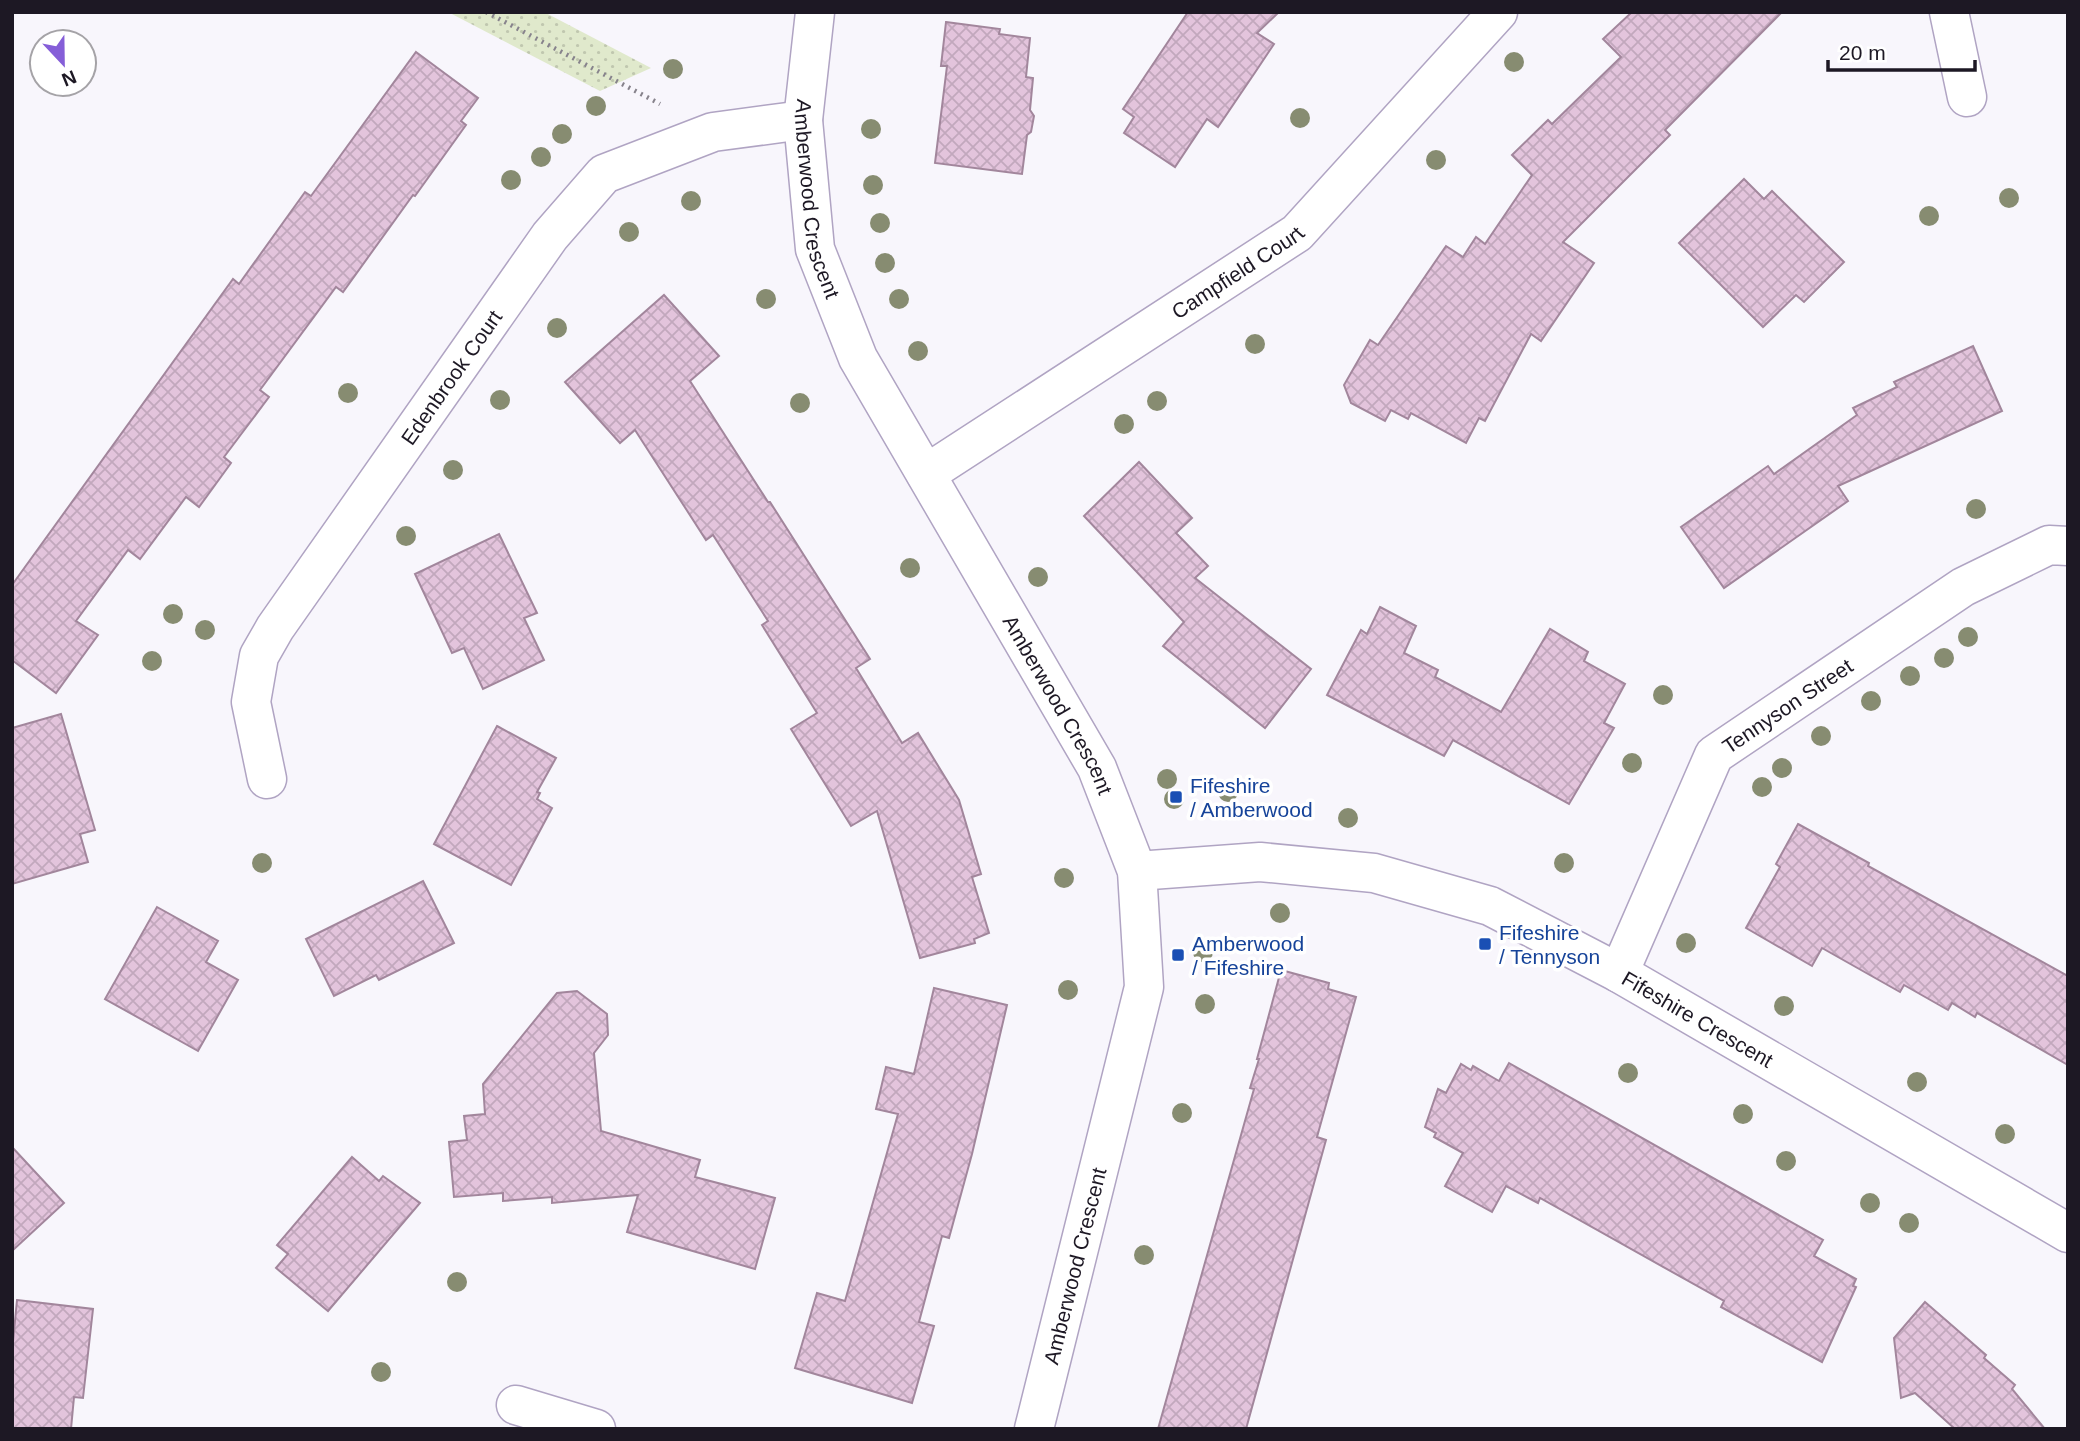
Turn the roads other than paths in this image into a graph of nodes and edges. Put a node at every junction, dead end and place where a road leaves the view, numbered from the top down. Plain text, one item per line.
1 (815, 12) edge
2 (1498, 12) edge
3 (1949, 12) edge
4 (1967, 97) dead end
5 (803, 120) junction
6 (926, 474) junction
7 (2068, 546) edge
8 (267, 779) dead end
9 (1137, 871) junction
10 (1619, 973) junction
11 (2068, 1233) edge
12 (516, 1405) dead end
13 (596, 1429) edge
14 (1034, 1429) edge

1 - 5 street, Amberwood Crescent
2 - 6 street, Campfield Court
3 - 4 street
5 - 6 street, Amberwood Crescent
5 - 8 street, Edenbrook Court
6 - 9 street, Amberwood Crescent
7 - 10 street, Tennyson Street
9 - 10 street, Fifeshire Crescent
9 - 14 street, Amberwood Crescent
10 - 11 street, Fifeshire Crescent
12 - 13 street

